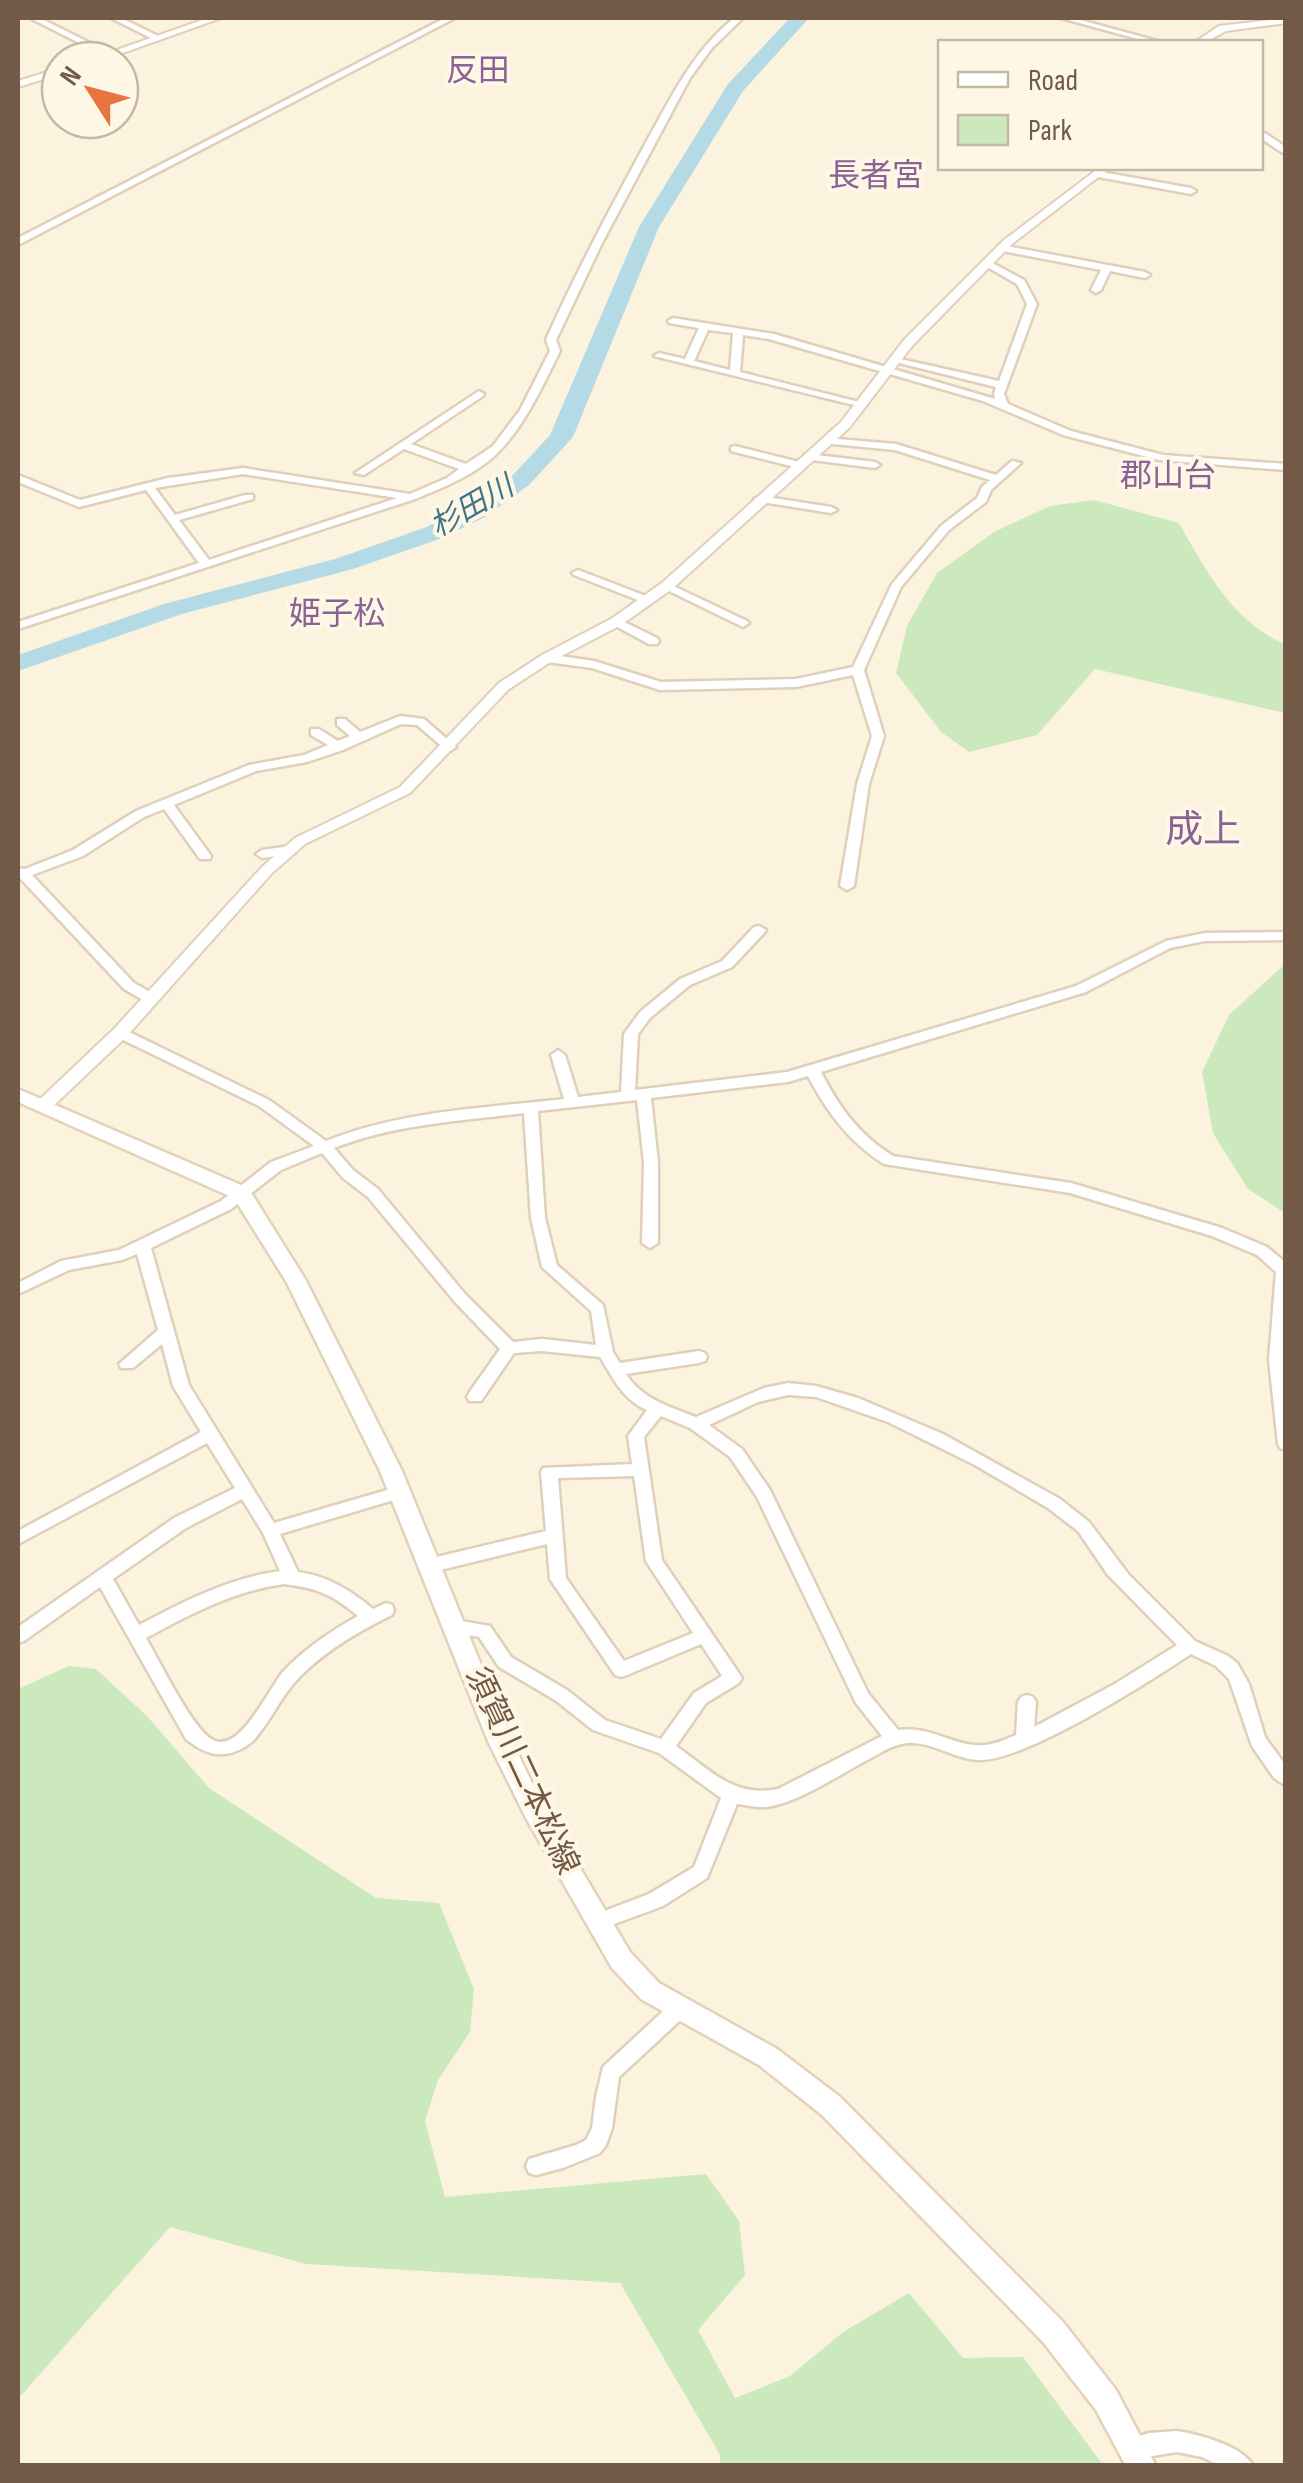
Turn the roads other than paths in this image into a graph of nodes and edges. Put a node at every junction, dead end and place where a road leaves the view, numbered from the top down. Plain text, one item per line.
1 (34, 18) edge
2 (115, 18) edge
3 (212, 18) edge
4 (452, 18) edge
5 (739, 18) edge
6 (1065, 18) edge
7 (1257, 20) edge
8 (1286, 20) edge
9 (158, 38) junction
10 (80, 40) edge
11 (1149, 40) edge
12 (1203, 40) edge
13 (140, 44) edge
14 (1263, 135) edge
15 (1286, 152) edge
16 (1097, 173) edge
17 (1191, 191) dead end
18 (1160, 194) dead end
19 (18, 242) edge
20 (1001, 248) junction
21 (987, 263) junction
22 (1107, 268) junction
23 (1145, 275) dead end
24 (1096, 290) dead end
25 (673, 320) dead end
26 (705, 326) junction
27 (738, 332) junction
28 (659, 356) dead end
29 (688, 363) junction
30 (892, 366) junction
31 (735, 374) junction
32 (1002, 385) junction
33 (479, 394) dead end
34 (862, 404) junction
35 (1004, 406) junction
36 (826, 441) junction
37 (403, 445) junction
38 (735, 449) dead end
39 (804, 461) junction
40 (1016, 463) dead end
41 (875, 464) dead end
42 (1286, 467) edge
43 (469, 469) junction
44 (360, 473) dead end
45 (18, 478) edge
46 (996, 478) junction
47 (149, 487) junction
48 (412, 496) junction
49 (249, 497) dead end
50 (760, 499) junction
51 (830, 510) dead end
52 (172, 518) junction
53 (206, 564) junction
54 (578, 573) dead end
55 (667, 586) junction
56 (647, 600) junction
57 (616, 622) junction
58 (743, 622) dead end
59 (18, 626) edge
60 (653, 641) dead end
61 (546, 658) junction
62 (858, 670) junction
63 (341, 722) dead end
64 (316, 732) dead end
65 (360, 738) junction
66 (338, 746) junction
67 (450, 746) junction
68 (167, 804) junction
69 (290, 850) junction
70 (262, 854) dead end
71 (206, 856) dead end
72 (20, 872) edge
73 (848, 886) dead end
74 (759, 930) dead end
75 (1286, 936) edge
76 (150, 998) junction
77 (120, 1033) junction
78 (558, 1056) dead end
79 (813, 1072) junction
80 (635, 1094) junction
81 (18, 1095) edge
82 (572, 1102) junction
83 (44, 1105) junction
84 (530, 1108) junction
85 (324, 1146) junction
86 (242, 1192) junction
87 (650, 1243) dead end
88 (142, 1244) junction
89 (20, 1283) edge
90 (166, 1332) junction
91 (508, 1348) junction
92 (605, 1352) junction
93 (699, 1357) dead end
94 (128, 1364) dead end
95 (615, 1370) junction
96 (1283, 1386) edge
97 (475, 1397) dead end
98 (656, 1409) junction
99 (696, 1424) junction
100 (208, 1435) junction
101 (1286, 1444) edge
102 (640, 1470) junction
103 (242, 1492) junction
104 (401, 1492) junction
105 (270, 1531) junction
106 (551, 1536) junction
107 (18, 1538) edge
108 (432, 1565) junction
109 (103, 1578) junction
110 (292, 1578) junction
111 (456, 1628) junction
112 (136, 1634) junction
113 (18, 1636) edge
114 (705, 1636) junction
115 (1190, 1646) junction
116 (1027, 1702) dead end
117 (894, 1738) junction
118 (1024, 1738) junction
119 (665, 1748) junction
120 (1286, 1779) edge
121 (731, 1795) junction
122 (598, 1922) junction
123 (680, 2008) junction
124 (536, 2166) dead end
125 (1138, 2457) edge
126 (1242, 2466) edge

1 - 10 street
2 - 9 street
3 - 9 street
4 - 19 street
5 - 43 street
6 - 11 street
7 - 8 street
7 - 12 street
9 - 13 street
14 - 15 street
16 - 17 street
16 - 18 street
16 - 20 street
20 - 21 street
20 - 22 street
21 - 30 street
21 - 32 street
22 - 23 street
22 - 24 street
25 - 26 street
26 - 27 street
26 - 29 street
27 - 30 street
27 - 31 street
28 - 29 street
29 - 31 street
30 - 32 street
30 - 34 street
30 - 35 street
31 - 34 street
32 - 35 street
33 - 37 street
34 - 36 street
35 - 42 street
36 - 39 street
36 - 46 street
37 - 43 street
37 - 44 street
38 - 39 street
39 - 41 street
39 - 50 street
40 - 46 street
43 - 48 street
45 - 47 street
46 - 62 street
47 - 48 street
47 - 52 street
48 - 53 street
49 - 52 street
50 - 51 street
50 - 55 street
52 - 53 street
53 - 59 street
54 - 56 street
55 - 56 street
55 - 58 street
56 - 57 street
57 - 60 street
57 - 61 street
61 - 62 street
61 - 67 street
62 - 73 street
63 - 65 street
64 - 66 street
65 - 66 street
65 - 67 street
66 - 68 street
67 - 69 street
68 - 71 street
68 - 72 street
69 - 70 street
69 - 76 street
72 - 76 street
74 - 80 street
75 - 79 street
76 - 77 street
77 - 83 street
77 - 85 street
78 - 82 street
79 - 80 street
79 - 96 street
80 - 82 street
80 - 87 street
81 - 83 main road
82 - 84 street
83 - 86 main road
84 - 85 street
84 - 92 street
85 - 86 street
85 - 91 street
86 - 88 street
86 - 104 main road, 須賀川二本松線
88 - 89 street
88 - 90 street
90 - 94 street
90 - 100 street
91 - 92 street
91 - 97 street
92 - 95 street
93 - 95 street
95 - 98 street
96 - 101 street
98 - 99 street
98 - 102 street
99 - 115 street
99 - 117 street
100 - 103 street
100 - 107 street
102 - 106 street
102 - 114 street
103 - 105 street
103 - 109 street
104 - 105 street
104 - 108 main road, 須賀川二本松線
105 - 110 street
106 - 108 street
106 - 114 street
108 - 111 main road, 須賀川二本松線
109 - 112 street
109 - 113 street
110 - 112 street
110 - 112 street
111 - 119 street
111 - 122 main road, 須賀川二本松線
114 - 119 street
115 - 118 street
115 - 120 street
116 - 118 street
117 - 118 street
117 - 121 street
119 - 121 street
121 - 122 street
122 - 123 main road, 須賀川二本松線
123 - 124 street
123 - 125 main road, 須賀川二本松線
125 - 126 street

